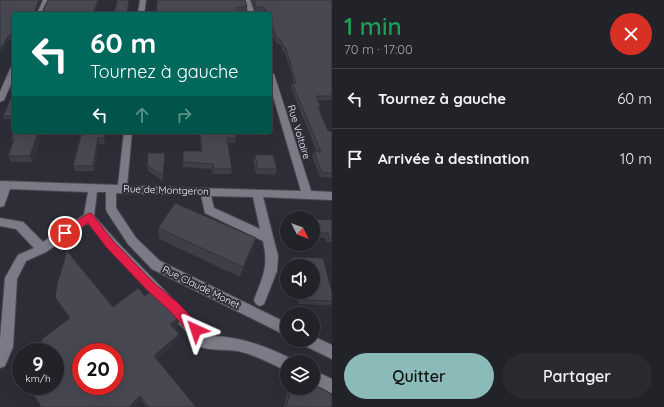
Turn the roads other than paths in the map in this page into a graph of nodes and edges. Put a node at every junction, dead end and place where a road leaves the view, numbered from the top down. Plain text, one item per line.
1 (46, 0) edge
2 (143, 0) edge
3 (247, 0) edge
4 (41, 12) edge
5 (141, 12) edge
6 (251, 12) edge
7 (12, 73) edge
8 (272, 81) edge
9 (0, 100) edge
10 (128, 134) edge
11 (3, 186) edge
12 (93, 188) junction
13 (117, 188) junction
14 (205, 192) junction
15 (257, 194) junction
16 (307, 196) junction
17 (332, 196) edge
18 (0, 203) edge
19 (89, 217) junction
20 (0, 222) edge
21 (268, 238) junction
22 (42, 249) junction
23 (260, 300) dead end
24 (280, 327) edge
25 (320, 346) edge
26 (332, 352) edge
27 (280, 360) edge
28 (0, 361) edge
29 (320, 381) edge
30 (332, 387) edge

1 - 4 street
2 - 5 street
3 - 6 street
7 - 9 street
8 - 16 street, Rue Voltaire
10 - 13 street, Rue Claude Monet
11 - 12 street, Rue de Montgeron
11 - 18 street
12 - 13 street, Rue de Montgeron
12 - 19 street
13 - 14 street, Rue de Montgeron
13 - 24 street, Rue Claude Monet
14 - 15 street, Rue de Montgeron
14 - 21 street
15 - 16 street, Rue de Montgeron
15 - 21 street
16 - 17 street, Rue de Montgeron
19 - 22 street
19 - 27 street
20 - 22 street
21 - 23 street
22 - 28 street
25 - 26 street
29 - 30 street

